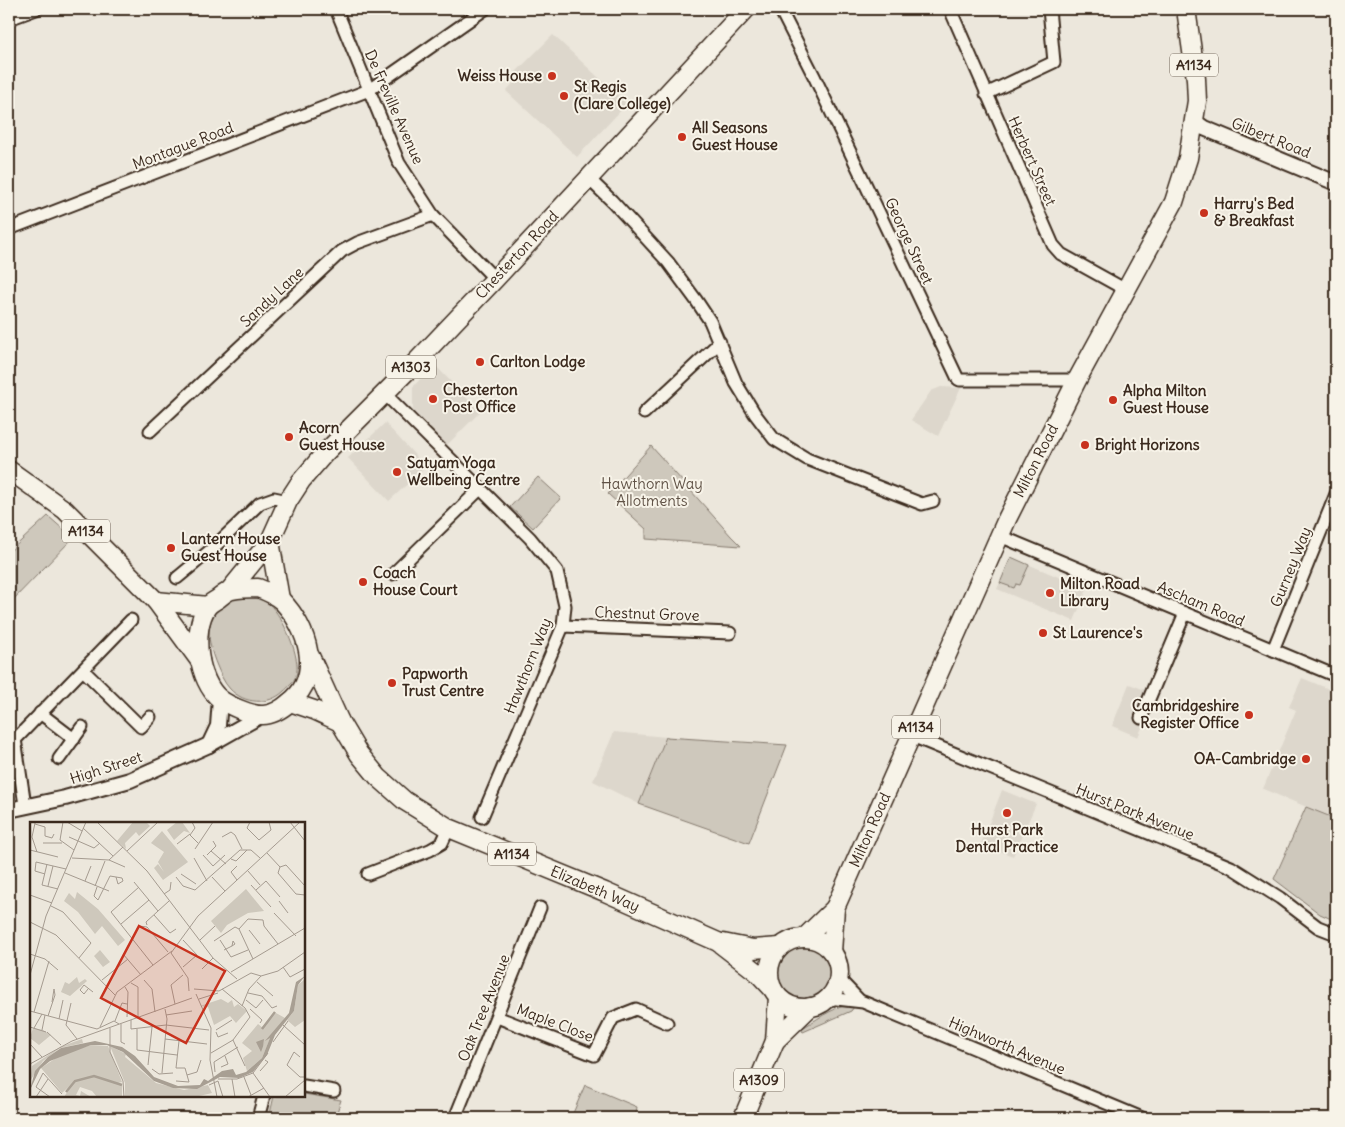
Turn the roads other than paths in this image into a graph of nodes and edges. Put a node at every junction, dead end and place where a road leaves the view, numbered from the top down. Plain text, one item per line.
1 (36, 9) edge
2 (336, 9) edge
3 (485, 9) edge
4 (746, 9) edge
5 (780, 9) edge
6 (950, 9) edge
7 (1049, 9) edge
8 (1186, 9) edge
9 (9, 19) edge
10 (368, 90) junction
11 (986, 94) junction
12 (1194, 121) junction
13 (588, 178) junction
14 (1336, 183) edge
15 (433, 215) junction
16 (9, 230) edge
17 (495, 279) junction
18 (1126, 290) junction
19 (720, 342) junction
20 (1077, 380) junction
21 (385, 394) junction
22 (644, 413) dead end
23 (150, 431) dead end
24 (9, 470) edge
25 (480, 489) junction
26 (1336, 494) edge
27 (288, 501) junction
28 (932, 501) dead end
29 (1000, 536) junction
30 (270, 541) junction
31 (393, 574) dead end
32 (177, 578) dead end
33 (230, 590) junction
34 (280, 599) junction
35 (156, 601) junction
36 (208, 606) junction
37 (1185, 613) junction
38 (131, 620) dead end
39 (563, 626) junction
40 (730, 633) dead end
41 (1273, 650) junction
42 (310, 656) junction
43 (201, 662) junction
44 (83, 670) junction
45 (1336, 676) edge
46 (220, 699) junction
47 (290, 702) junction
48 (40, 713) junction
49 (262, 716) junction
50 (150, 717) dead end
51 (1141, 718) dead end
52 (340, 722) junction
53 (82, 727) dead end
54 (912, 736) junction
55 (74, 739) junction
56 (12, 743) edge
57 (209, 745) junction
58 (59, 759) dead end
59 (25, 805) junction
60 (9, 810) edge
61 (482, 817) dead end
62 (449, 828) junction
63 (368, 874) dead end
64 (540, 908) dead end
65 (835, 908) junction
66 (1336, 934) edge
67 (804, 938) junction
68 (718, 942) junction
69 (780, 947) junction
70 (832, 952) junction
71 (838, 978) junction
72 (775, 992) junction
73 (828, 998) junction
74 (860, 1001) junction
75 (810, 1007) junction
76 (497, 1017) junction
77 (667, 1023) dead end
78 (775, 1041) junction
79 (305, 1086) edge
80 (334, 1091) dead end
81 (264, 1097) edge
82 (258, 1118) edge
83 (455, 1118) edge
84 (743, 1118) edge
85 (1142, 1118) edge

1 - 9 street
2 - 10 street, De Freville Avenue
3 - 10 street, Montague Road
4 - 13 main road, Chesterton Road / A1303
5 - 20 street, George Street
6 - 11 street, Herbert Street
7 - 11 street
8 - 12 main road, Milton Road / A1134
10 - 15 street, De Freville Avenue
10 - 16 street, Montague Road
11 - 18 street, Herbert Street
12 - 14 street, Gilbert Road
12 - 18 main road, Milton Road / A1134
13 - 17 main road, Chesterton Road / A1303
13 - 19 street
15 - 17 street, De Freville Avenue
15 - 23 street, Sandy Lane
17 - 21 main road, Chesterton Road / A1303
18 - 20 main road, Milton Road / A1134
19 - 22 street
19 - 28 street
20 - 29 main road, Milton Road / A1134
21 - 25 street, Hawthorn Way
21 - 27 main road, Chesterton Road / A1303
24 - 35 main road, A1134
25 - 31 street
25 - 39 street, Hawthorn Way
26 - 41 street, Gurney Way
27 - 30 main road, Chesterton Road / A1303
27 - 32 street
29 - 37 street, Ascham Road
29 - 54 main road, Milton Road / A1134
30 - 33 main road, Chesterton Road / A1303
30 - 34 main road
33 - 34 main road
33 - 36 main road
34 - 42 main road
35 - 36 main road
35 - 43 main road, A1134
36 - 43 main road
37 - 41 street, Ascham Road
37 - 51 street
38 - 44 street
39 - 40 street, Chestnut Grove
39 - 61 street, Hawthorn Way
41 - 45 street, Ascham Road
42 - 47 main road
42 - 52 main road, Elizabeth Way / A1134
43 - 46 main road
44 - 48 street
44 - 50 street
46 - 49 main road
46 - 57 street
47 - 49 main road
47 - 52 main road
48 - 55 street
48 - 56 street
49 - 57 street, High Street
52 - 62 main road, Elizabeth Way / A1134
53 - 55 street
54 - 65 main road, Milton Road / A1134
54 - 66 street, Hurst Park Avenue
55 - 58 street
56 - 59 street
57 - 59 street, High Street
59 - 60 street, High Street
62 - 63 street
62 - 68 main road, Elizabeth Way / A1134
64 - 76 street, Oak Tree Avenue
65 - 67 main road, Milton Road / A1134
65 - 70 main road, Milton Road / A1134
67 - 69 main road, A1134
67 - 70 main road
68 - 69 main road, Elizabeth Way / A1134
68 - 72 main road, Elizabeth Way / A1134
69 - 72 main road
70 - 71 main road, A1134
71 - 73 main road
71 - 74 street, Highworth Avenue
72 - 75 main road, A1134
72 - 78 main road, A1309
73 - 74 street, Highworth Avenue
73 - 75 main road
74 - 85 street, Highworth Avenue
75 - 78 main road, A1309
76 - 77 street, Maple Close
76 - 83 street, Oak Tree Avenue
78 - 84 main road, A1309
79 - 80 street
81 - 82 street

